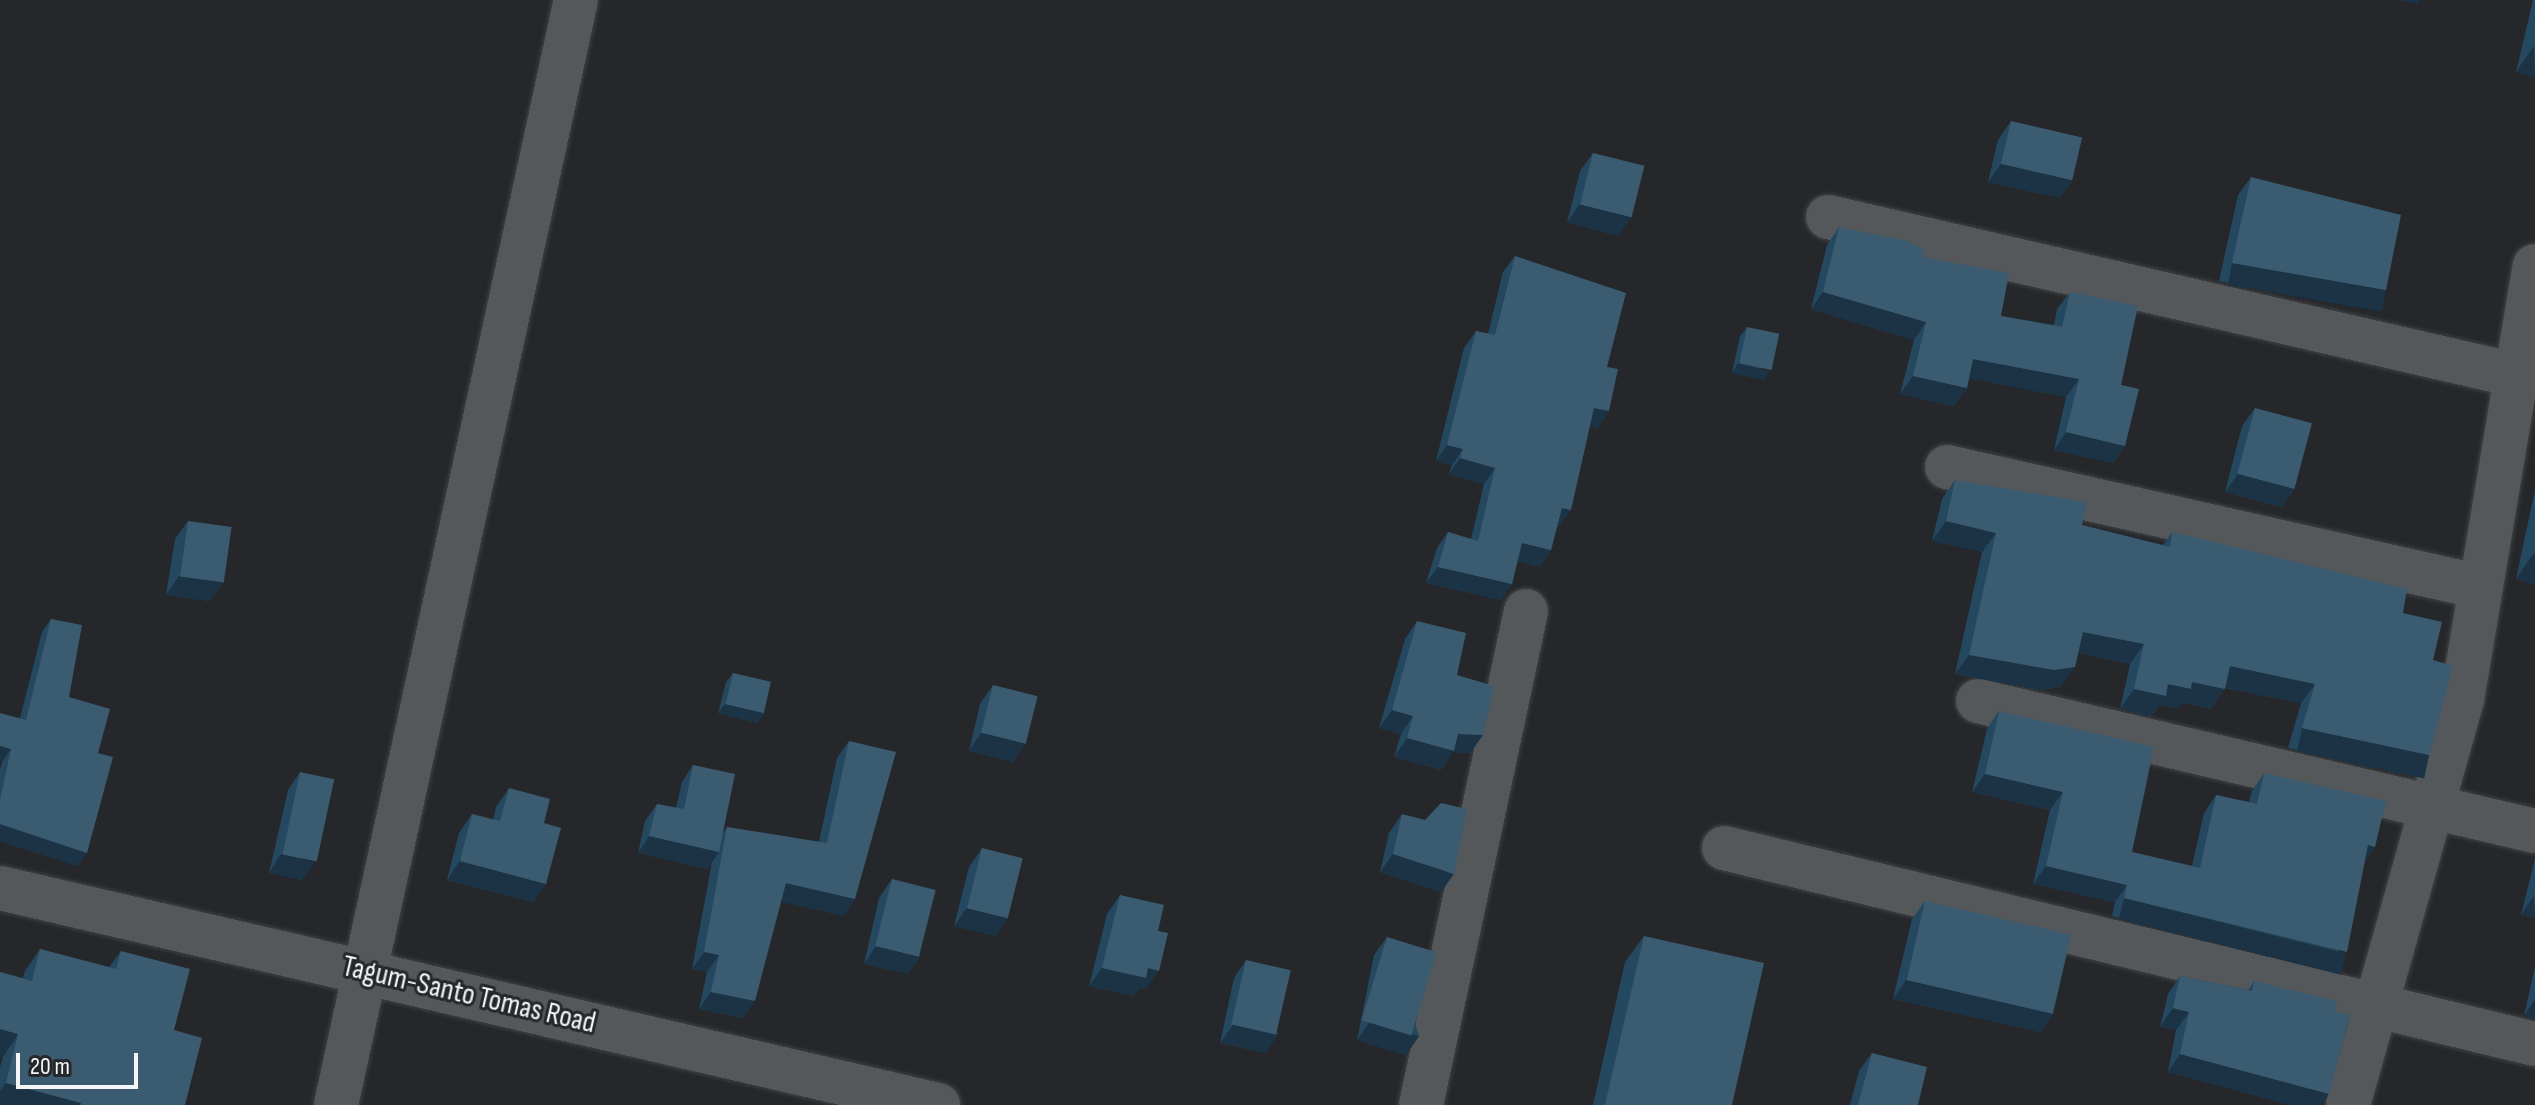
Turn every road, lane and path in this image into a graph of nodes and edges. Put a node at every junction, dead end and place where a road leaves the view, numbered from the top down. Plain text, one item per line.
1 (576, 0) edge
2 (1828, 217) dead end
3 (2535, 266) edge
4 (2511, 374) junction
5 (1947, 467) dead end
6 (2481, 587) junction
7 (1526, 611) dead end
8 (1978, 701) dead end
9 (2433, 807) junction
10 (2535, 831) edge
11 (1724, 848) dead end
12 (0, 888) edge
13 (365, 971) junction
14 (2375, 1002) junction
15 (2535, 1044) edge
16 (336, 1105) edge
17 (938, 1105) edge
18 (1421, 1105) edge
19 (2348, 1105) edge

1 - 13 street
2 - 4 street
3 - 4 street
4 - 6 street
5 - 6 street
6 - 9 street
7 - 18 street
8 - 9 street
9 - 10 street
9 - 14 street
11 - 14 street
12 - 13 street, Tagum-Santo Tomas Road
13 - 16 street
13 - 17 street, Tagum-Santo Tomas Road
14 - 15 street
14 - 19 street

